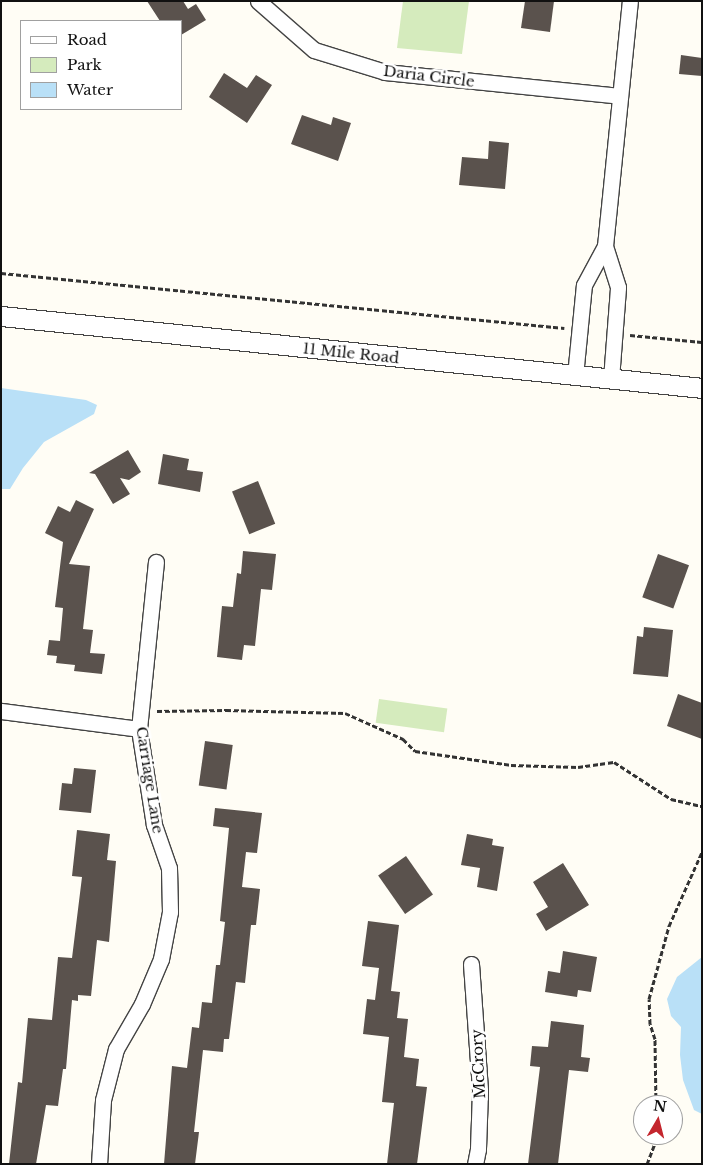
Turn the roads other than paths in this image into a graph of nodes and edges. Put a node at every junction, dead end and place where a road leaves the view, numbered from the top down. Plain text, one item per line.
1 (258, 1) edge
2 (630, 1) edge
3 (620, 96) junction
4 (605, 246) junction
5 (1, 316) edge
6 (575, 376) junction
7 (611, 379) junction
8 (702, 388) edge
9 (156, 562) dead end
10 (2, 710) edge
11 (140, 729) junction
12 (471, 964) dead end
13 (100, 1164) edge
14 (475, 1164) edge

1 - 3 street, Daria Circle
2 - 3 street
3 - 4 street
4 - 6 street
4 - 7 street
5 - 6 street, 11 Mile Road
6 - 7 street, 11 Mile Road
7 - 8 street, 11 Mile Road
9 - 11 street, Carriage Lane
10 - 11 street
11 - 13 street, Carriage Lane
12 - 14 street, McCrory

